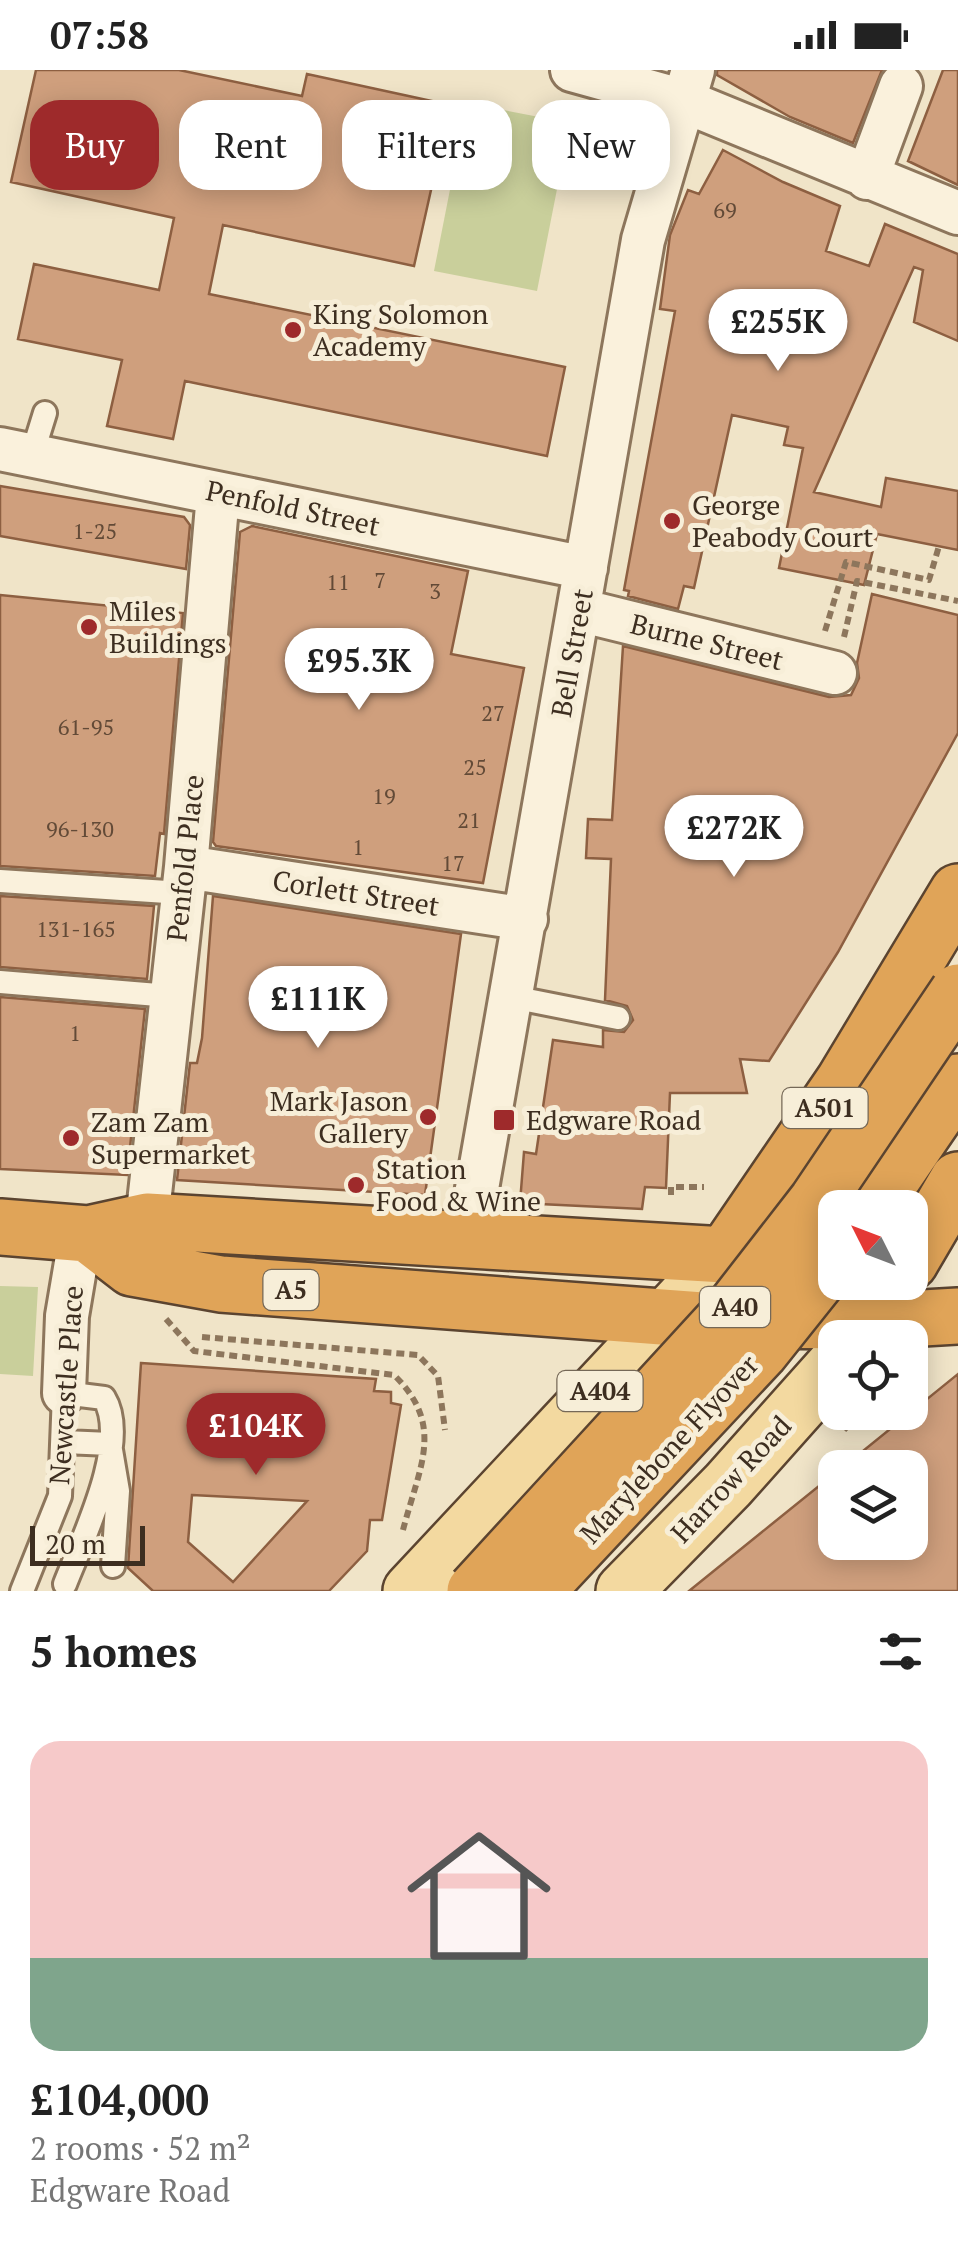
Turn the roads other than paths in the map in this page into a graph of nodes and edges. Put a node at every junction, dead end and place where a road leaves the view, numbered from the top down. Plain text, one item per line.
1 (572, 70) edge
2 (688, 86) edge
3 (901, 86) dead end
4 (868, 178) junction
5 (958, 213) edge
6 (45, 414) dead end
7 (16, 452) edge
8 (218, 494) junction
9 (586, 568) junction
10 (579, 610) junction
11 (830, 663) road end
12 (184, 880) junction
13 (0, 881) edge
14 (958, 892) edge
15 (526, 918) junction
16 (0, 982) edge
17 (958, 992) edge
18 (170, 996) junction
19 (512, 997) junction
20 (618, 1018) dead end
21 (958, 1082) edge
22 (958, 1180) edge
23 (884, 1190) edge
24 (147, 1222) junction
25 (0, 1227) edge
26 (469, 1230) junction
27 (84, 1233) junction
28 (928, 1233) edge
29 (725, 1254) junction
30 (818, 1254) edge
31 (818, 1276) edge
32 (928, 1295) edge
33 (818, 1296) edge
34 (671, 1314) junction
35 (958, 1316) edge
36 (818, 1384) edge
37 (64, 1394) junction
38 (64, 1442) junction
39 (110, 1444) junction
40 (113, 1566) dead end
41 (65, 1584) dead end
42 (22, 1591) edge
43 (410, 1591) edge
44 (474, 1591) edge
45 (536, 1591) edge
46 (624, 1591) edge

1 - 2 street
2 - 4 street
2 - 9 street, Bell Street
3 - 4 street
4 - 5 street
6 - 7 lane
7 - 8 street, Penfold Street
8 - 9 street, Penfold Street
8 - 12 street, Penfold Place
9 - 10 street, Bell Street
10 - 11 street, Burne Street
10 - 15 street, Bell Street
12 - 13 lane
12 - 15 street, Corlett Street
12 - 18 street, Penfold Place
14 - 29 highway, A501
15 - 19 street, Bell Street
16 - 18 lane
17 - 44 highway, Marylebone Flyover / A40, bridge
18 - 24 street, Penfold Place
19 - 20 lane
19 - 26 street, Bell Street
21 - 23 highway
22 - 28 highway
24 - 26 highway, A5
24 - 27 highway, A5
25 - 27 highway, A5
26 - 29 highway, A5
27 - 34 highway, A5
27 - 37 street, Newcastle Place
29 - 30 highway, A5
29 - 34 main road, A404
31 - 45 highway, Marylebone Flyover / A40, bridge
32 - 35 highway, A5
33 - 34 highway, A5
34 - 43 main road, A404
36 - 46 main road, Harrow Road
37 - 38 lane, Newcastle Place
37 - 39 lane
38 - 39 lane
38 - 42 lane, Newcastle Place
39 - 40 lane
39 - 41 lane

